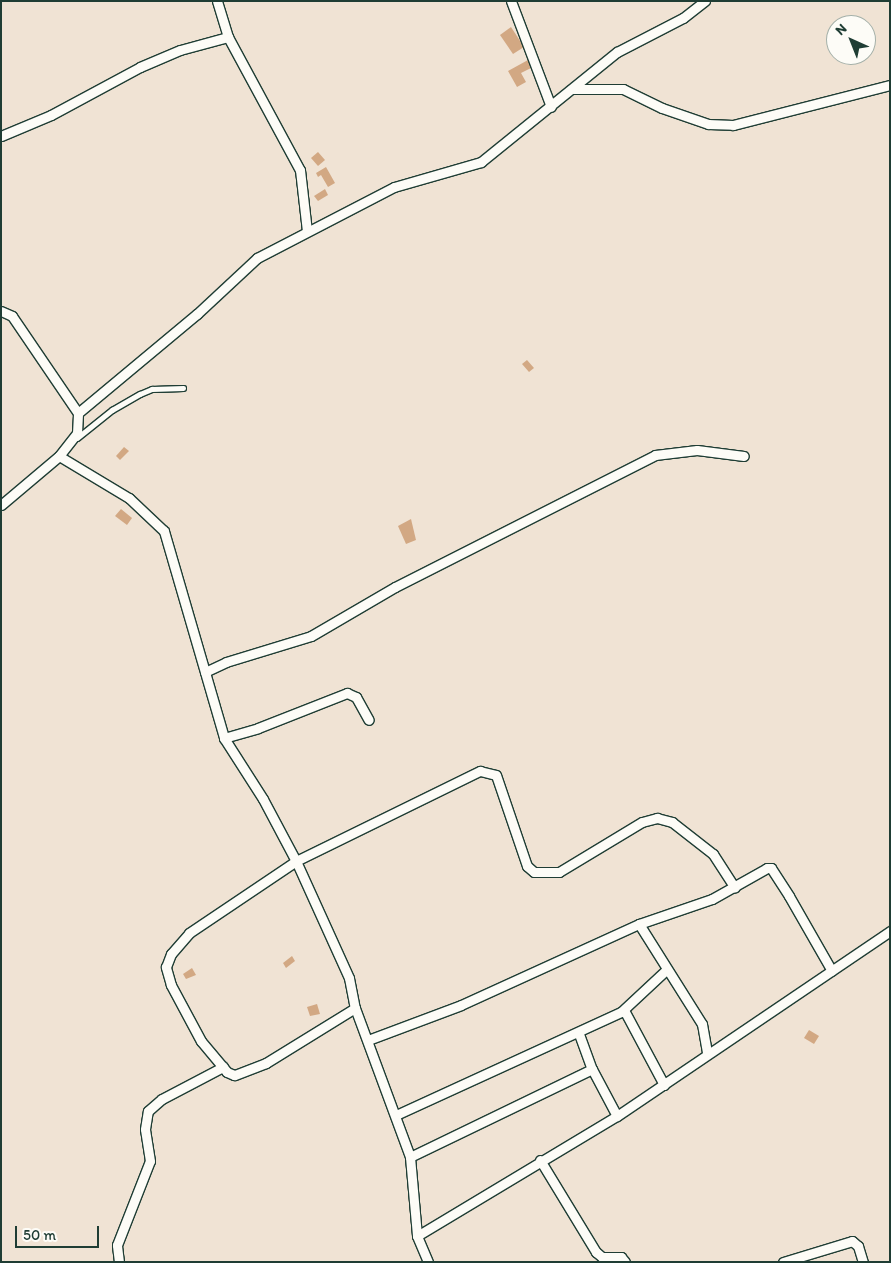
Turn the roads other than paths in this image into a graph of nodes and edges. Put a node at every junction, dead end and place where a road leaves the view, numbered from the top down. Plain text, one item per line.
1 (217, 1) edge
2 (511, 1) edge
3 (705, 1) edge
4 (228, 37) junction
5 (890, 85) edge
6 (572, 89) junction
7 (551, 107) junction
8 (1, 136) edge
9 (307, 231) junction
10 (1, 311) edge
11 (182, 388) dead end
12 (78, 413) junction
13 (74, 441) junction
14 (58, 456) junction
15 (744, 456) dead end
16 (1, 504) edge
17 (205, 672) junction
18 (369, 720) dead end
19 (224, 738) junction
20 (296, 861) junction
21 (735, 888) junction
22 (639, 924) junction
23 (890, 931) edge
24 (666, 970) junction
25 (832, 971) junction
26 (355, 1008) junction
27 (624, 1010) junction
28 (579, 1034) junction
29 (368, 1040) junction
30 (707, 1054) junction
31 (224, 1067) junction
32 (592, 1069) junction
33 (664, 1084) junction
34 (396, 1115) junction
35 (617, 1116) junction
36 (410, 1156) junction
37 (540, 1160) junction
38 (417, 1236) junction
39 (598, 1260) edge
40 (119, 1262) edge
41 (428, 1262) edge
42 (625, 1262) edge
43 (783, 1262) edge
44 (863, 1262) edge

1 - 4 street
2 - 7 street
3 - 6 street
4 - 8 street
4 - 9 street
5 - 6 street
6 - 7 street
7 - 9 street
9 - 12 street
10 - 12 street
11 - 13 lane
12 - 13 street
13 - 14 street
14 - 16 street
14 - 17 street
15 - 17 street
17 - 19 street
18 - 19 street
19 - 20 street
20 - 21 street
20 - 26 street
20 - 31 street
21 - 22 street
21 - 25 street
22 - 24 street
22 - 29 street
23 - 25 street
24 - 27 street
24 - 30 street
25 - 30 street
26 - 29 street
26 - 31 street
27 - 28 street
27 - 33 street
28 - 32 street
28 - 34 street
29 - 34 street
30 - 33 street
31 - 40 street
32 - 35 street
32 - 36 street
33 - 35 street
34 - 36 street
35 - 37 street
36 - 38 street
37 - 38 street
37 - 39 street
38 - 41 street
39 - 42 street
43 - 44 street

